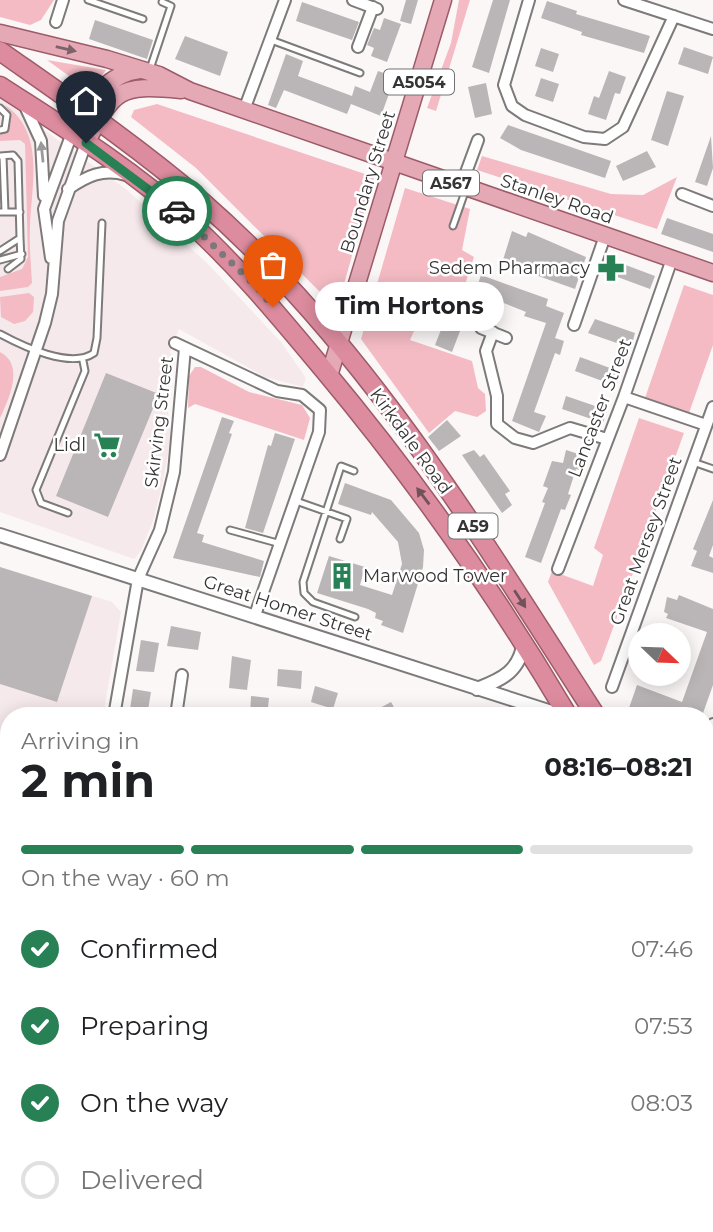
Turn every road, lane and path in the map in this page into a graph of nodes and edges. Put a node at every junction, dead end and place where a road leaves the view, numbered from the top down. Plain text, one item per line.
1 (63, 0) edge
2 (88, 0) edge
3 (285, 0) edge
4 (353, 0) edge
5 (443, 0) edge
6 (529, 0) edge
7 (624, 0) edge
8 (162, 2) dead end
9 (674, 16) junction
10 (143, 19) dead end
11 (56, 22) dead end
12 (713, 29) edge
13 (0, 33) edge
14 (271, 40) junction
15 (358, 47) dead end
16 (0, 51) edge
17 (360, 73) dead end
18 (146, 76) junction
19 (0, 86) edge
20 (21, 99) junction
21 (0, 108) edge
22 (244, 110) junction
23 (92, 116) junction
24 (0, 130) edge
25 (79, 138) junction
26 (478, 141) dead end
27 (2, 156) edge
28 (394, 163) junction
29 (139, 180) junction
30 (464, 187) junction
31 (68, 189) junction
32 (682, 194) dead end
33 (713, 206) edge
34 (44, 209) junction
35 (3, 212) edge
36 (20, 212) junction
37 (102, 223) dead end
38 (453, 226) dead end
39 (605, 236) junction
40 (20, 238) junction
41 (0, 251) edge
42 (22, 254) junction
43 (673, 259) junction
44 (0, 260) edge
45 (8, 269) dead end
46 (54, 271) junction
47 (713, 273) edge
48 (574, 324) dead end
49 (481, 328) dead end
50 (493, 332) junction
51 (0, 334) edge
52 (506, 338) dead end
53 (338, 344) junction
54 (36, 348) junction
55 (83, 361) junction
56 (329, 376) junction
57 (624, 397) junction
58 (713, 407) edge
59 (706, 425) junction
60 (607, 439) junction
61 (0, 455) edge
62 (693, 462) junction
63 (713, 469) edge
64 (354, 471) dead end
65 (296, 501) junction
66 (325, 512) junction
67 (68, 513) dead end
68 (230, 530) dead end
69 (0, 535) edge
70 (340, 539) dead end
71 (282, 544) junction
72 (558, 569) dead end
73 (138, 579) junction
74 (255, 615) junction
75 (355, 617) dead end
76 (524, 640) junction
77 (182, 675) dead end
78 (612, 687) dead end
79 (477, 689) junction
80 (116, 707) edge
81 (177, 707) edge
82 (536, 707) edge
83 (561, 707) edge
84 (590, 707) edge

1 - 11 street
2 - 10 lane
3 - 14 street
4 - 15 street
5 - 28 main road, Boundary Street / A5054
6 - 9 street
7 - 9 street
8 - 18 lane
9 - 12 street
13 -> 18 main road, Stanley Road / A567
14 - 17 lane
14 - 22 street
16 - 23 highway, A59
18 - 22 main road, Stanley Road / A567
18 - 23 main road
19 - 20 highway, A59
20 - 25 highway, A59
34 -> 20 street
21 - 24 lane
22 - 28 main road, Stanley Road / A567
23 - 25 main road
23 - 53 highway, A59
25 - 29 highway, A59
25 - 31 street
25 - 34 street
26 - 30 street
27 - 35 lane
27 - 36 lane
28 - 30 main road, Stanley Road / A567
28 - 53 main road, Boundary Street / A5054
29 - 31 street
29 - 56 highway, A59
30 - 38 lane
30 - 39 main road, Stanley Road / A567
31 - 46 street
32 - 33 street
34 - 46 street
35 - 36 lane
36 - 40 lane
37 - 55 lane
39 - 43 main road, Stanley Road / A567
39 - 48 street
40 - 41 lane
40 - 42 lane
42 - 44 lane
42 - 45 lane
43 - 47 main road, Stanley Road / A567
43 - 57 street, Lancaster Street
46 - 54 street
49 - 50 street
50 - 52 street
50 - 60 street
51 - 54 lane
53 - 56 main road, Boundary Street / A5054
53 -> 84 highway, Kirkdale Road / A59
54 - 55 lane
54 - 61 street
55 - 67 lane
76 -> 56 highway, Kirkdale Road / A59
57 - 59 street
57 - 60 street, Lancaster Street
58 - 59 street, Great Mersey Street
59 - 62 street, Great Mersey Street
60 - 72 street, Lancaster Street
62 - 63 lane
62 - 78 street, Great Mersey Street
64 - 66 lane
65 - 66 lane
65 - 71 street
65 - 73 street, Skirving Street
66 - 70 lane
66 - 75 lane
68 - 71 lane
69 - 73 street, Great Homer Street
71 - 74 street
73 - 74 street, Great Homer Street
73 - 80 street, Skirving Street
74 - 79 street, Great Homer Street
76 - 79 street
76 - 83 highway, Kirkdale Road / A59
77 - 81 street
79 - 82 street, Great Homer Street

